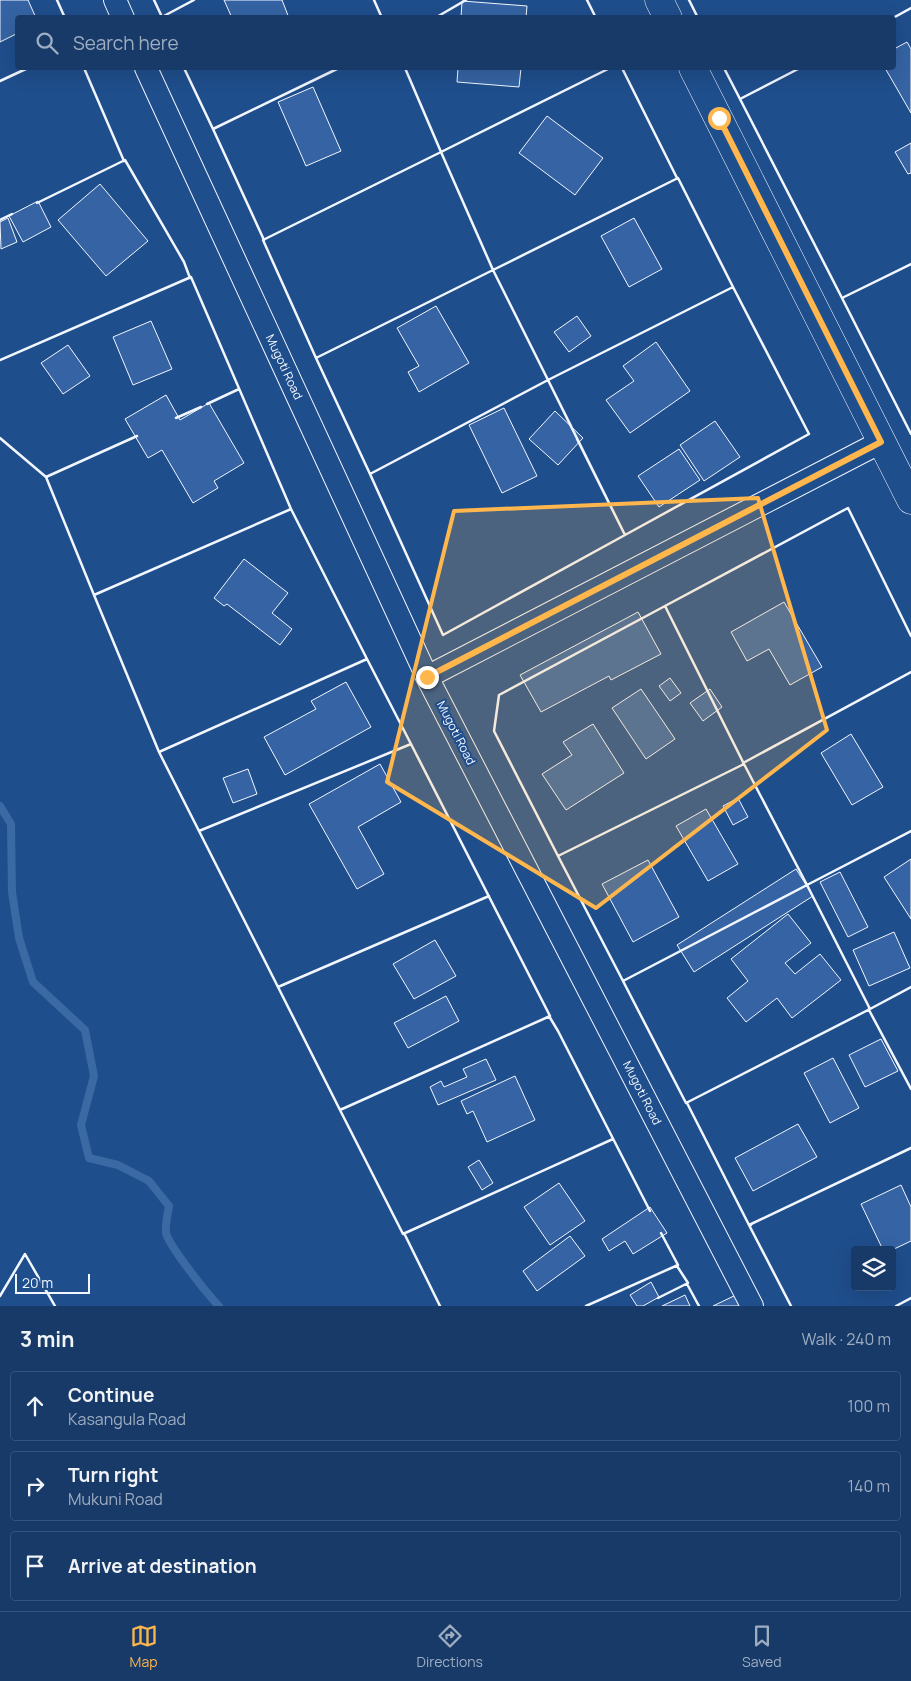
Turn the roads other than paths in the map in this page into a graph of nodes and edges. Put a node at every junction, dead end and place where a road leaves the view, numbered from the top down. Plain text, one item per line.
1 (115, 0) edge
2 (659, 0) edge
3 (122, 15) edge
4 (666, 15) edge
5 (147, 70) edge
6 (694, 70) edge
7 (881, 442) junction
8 (911, 500) edge
9 (427, 677) junction
10 (752, 1306) edge

1 - 3 street
2 - 4 main road
5 - 9 street, Mugoti Road
6 - 7 main road
7 - 8 main road
7 - 9 street
9 - 10 street, Mugoti Road

